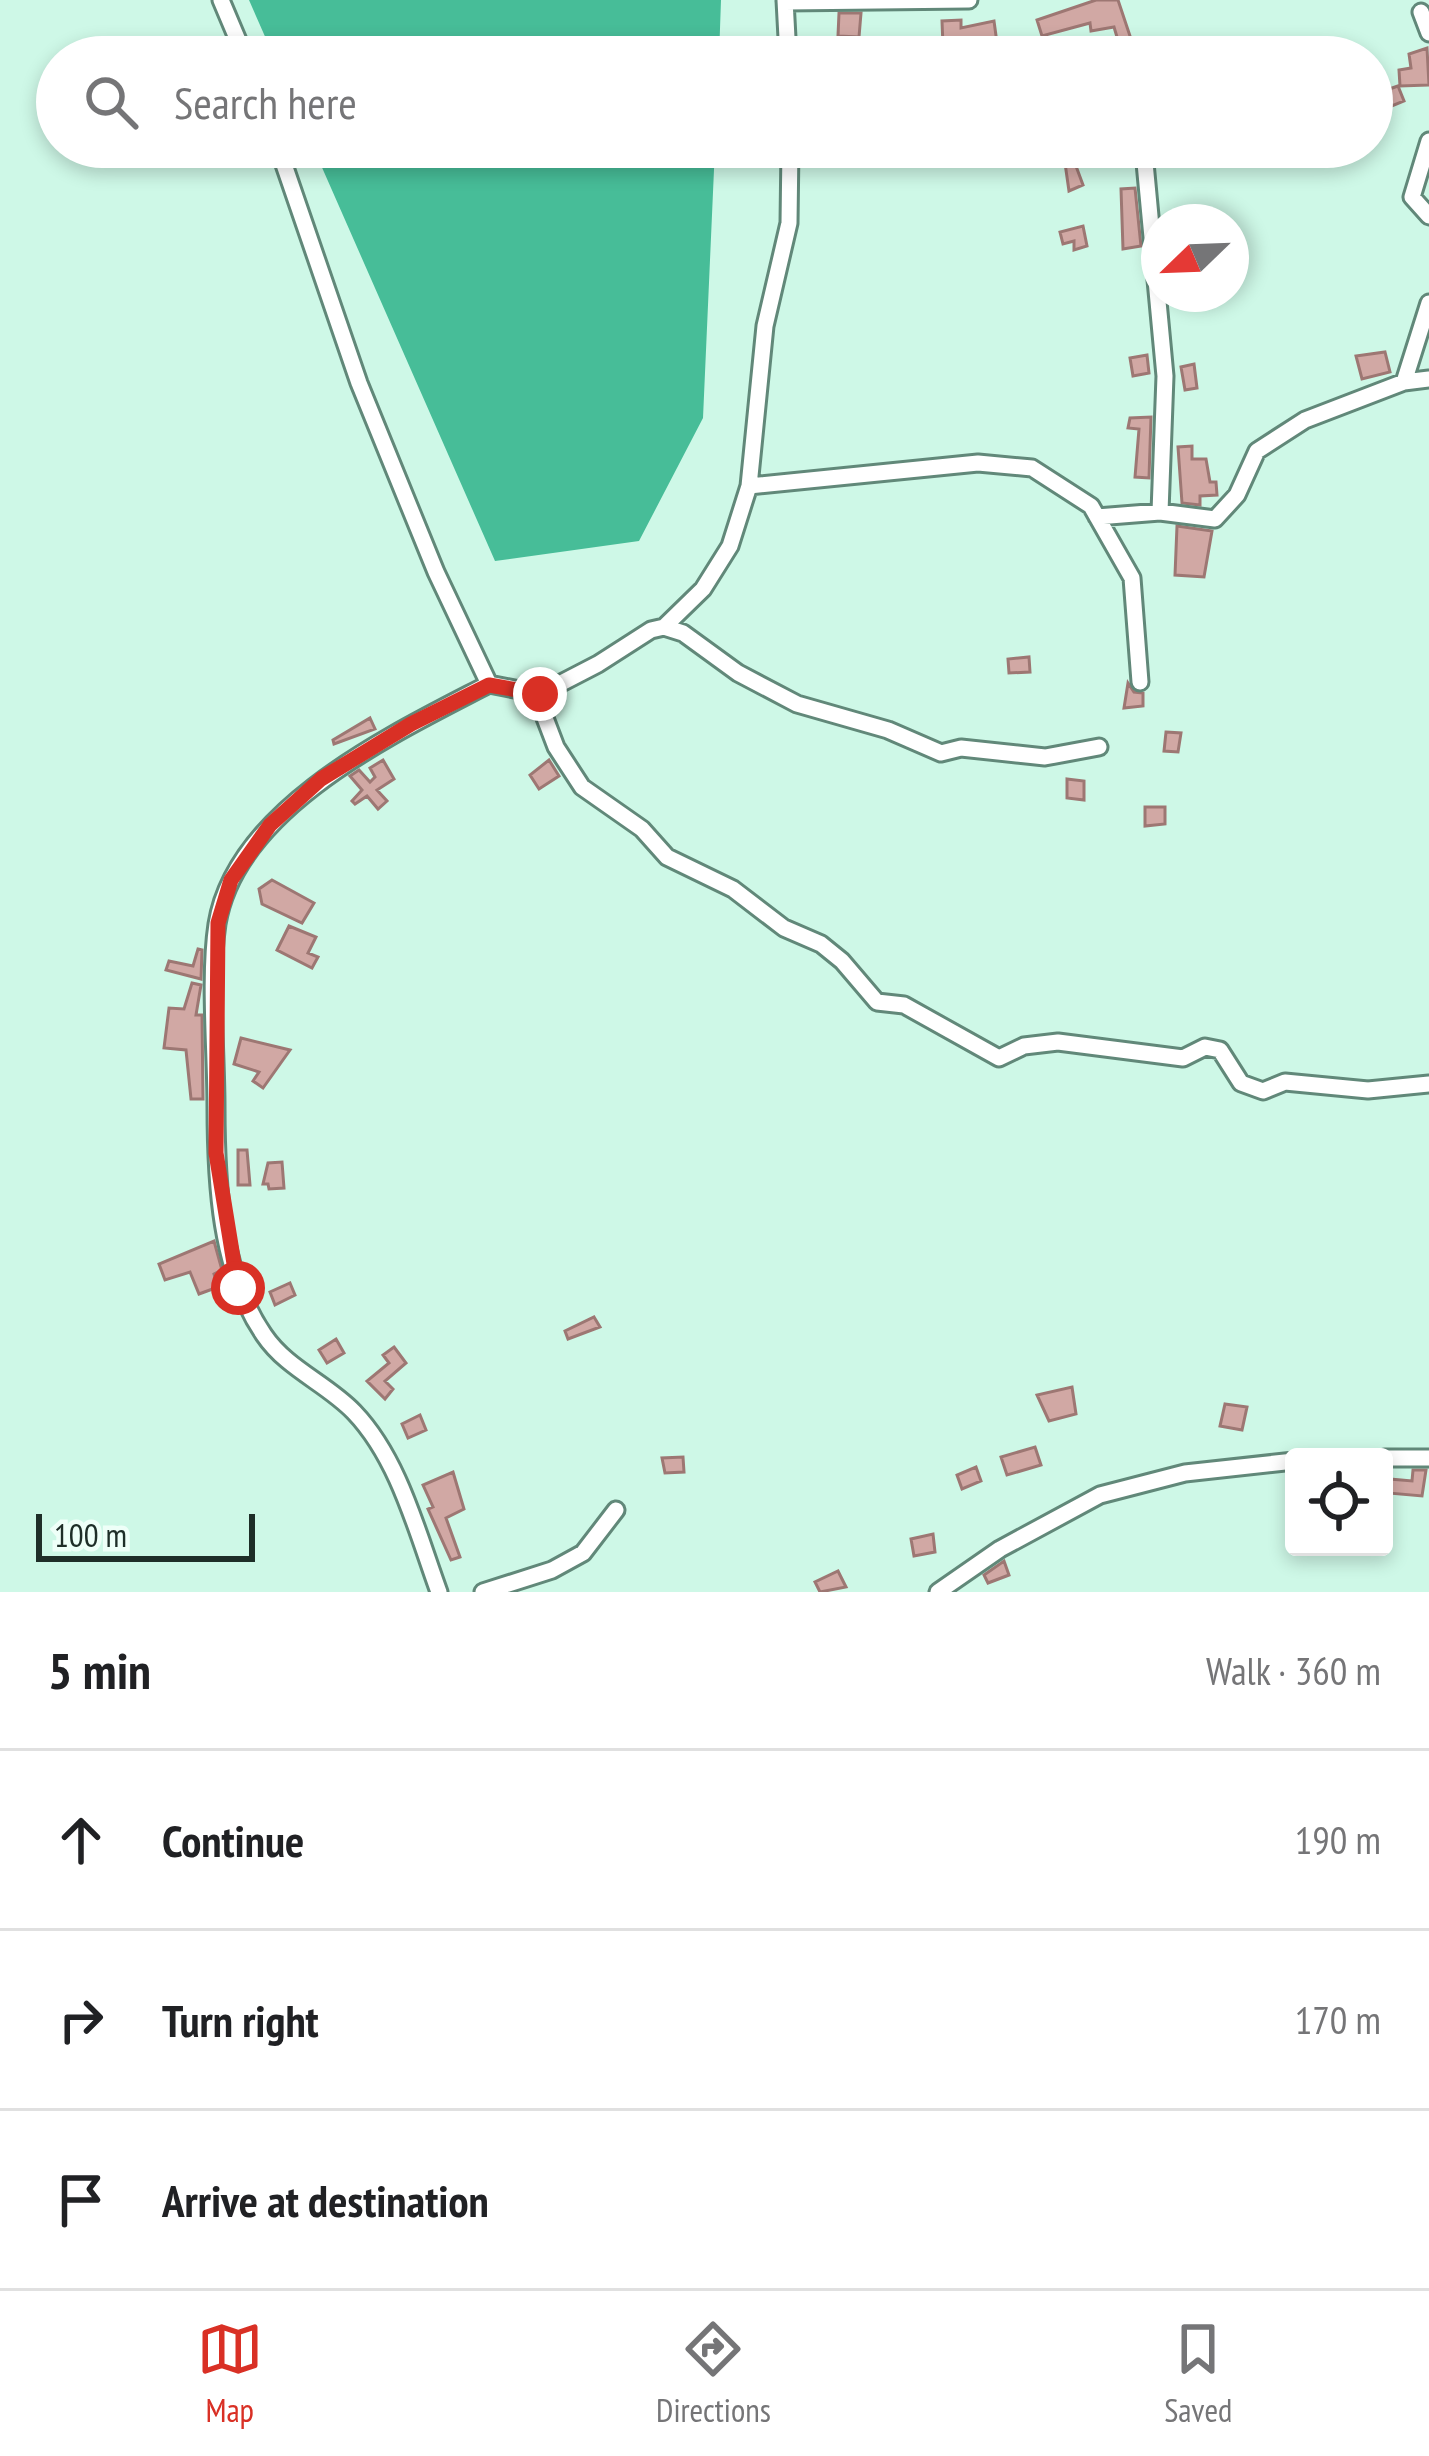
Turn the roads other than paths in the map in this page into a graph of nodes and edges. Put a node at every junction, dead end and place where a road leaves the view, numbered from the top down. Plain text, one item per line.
1 (221, 0) edge
2 (969, 0) edge
3 (785, 1) edge
4 (1421, 12) dead end
5 (1429, 33) edge
6 (236, 36) edge
7 (787, 36) edge
8 (1429, 141) edge
9 (285, 168) edge
10 (790, 168) edge
11 (1146, 168) edge
12 (1429, 217) edge
13 (1429, 303) edge
14 (1429, 379) edge
15 (1404, 382) junction
16 (748, 486) junction
17 (1160, 512) junction
18 (1097, 517) junction
19 (664, 627) junction
20 (1140, 682) dead end
21 (489, 685) junction
22 (540, 694) junction
23 (1099, 747) dead end
24 (1429, 1084) edge
25 (1393, 1458) edge
26 (1429, 1458) edge
27 (1285, 1462) edge
28 (616, 1510) dead end
29 (440, 1592) edge
30 (483, 1592) edge
31 (938, 1592) edge

1 - 6 street
2 - 3 street
3 - 7 street
4 - 5 street
8 - 12 street
9 - 21 street
10 - 16 street
11 - 17 street
13 - 15 street
14 - 15 street
15 - 17 street
16 - 18 street
16 - 19 street
17 - 18 street
18 - 20 street
19 - 22 street
19 - 23 street
21 - 22 street
21 - 29 street
22 - 24 street
25 - 26 street
27 - 31 street
28 - 30 street

